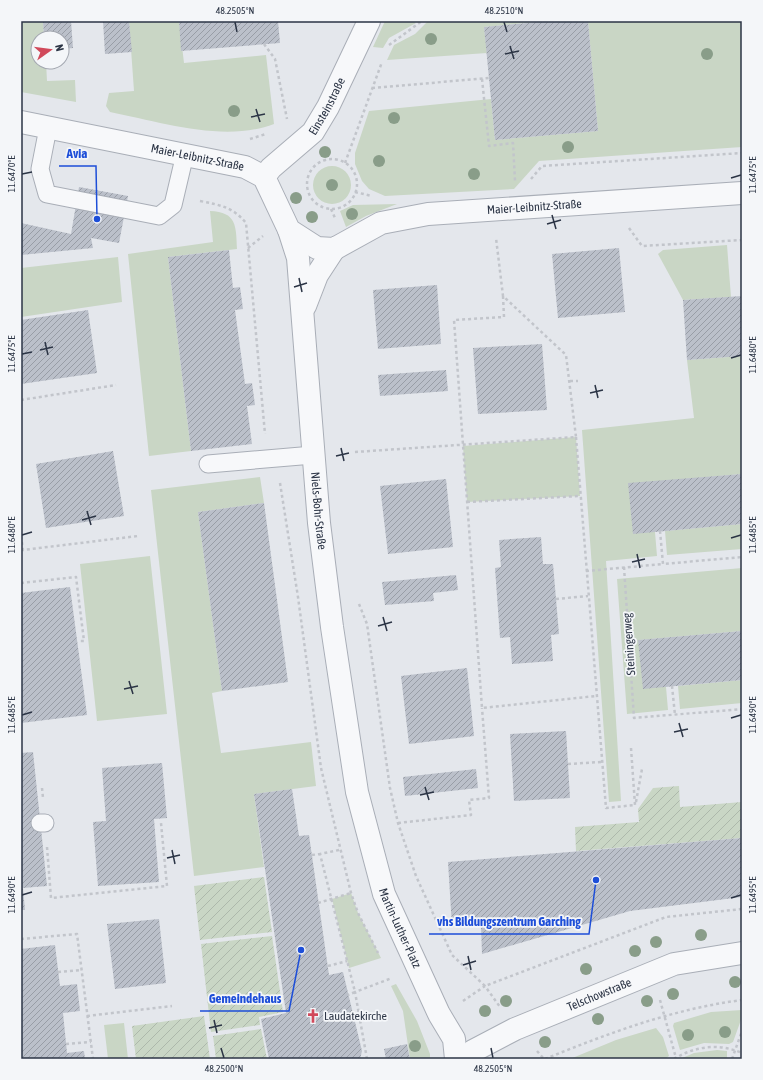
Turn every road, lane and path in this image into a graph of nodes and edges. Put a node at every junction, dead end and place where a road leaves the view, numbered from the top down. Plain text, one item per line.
1 (369, 21) edge
2 (422, 21) edge
3 (264, 44) dead end
4 (386, 52) dead end
5 (383, 60) dead end
6 (489, 78) dead end
7 (482, 79) junction
8 (372, 88) junction
9 (336, 91) junction
10 (292, 117) dead end
11 (21, 122) edge
12 (48, 128) junction
13 (272, 132) dead end
14 (243, 139) dead end
15 (296, 147) junction
16 (185, 154) junction
17 (346, 163) junction
18 (310, 172) junction
19 (264, 176) junction
20 (515, 188) dead end
21 (742, 193) edge
22 (492, 209) junction
23 (625, 223) dead end
24 (289, 230) junction
25 (742, 240) edge
26 (334, 248) junction
27 (503, 296) junction
28 (303, 310) junction
29 (578, 380) dead end
30 (570, 381) junction
31 (116, 385) dead end
32 (21, 400) edge
33 (576, 437) junction
34 (463, 446) junction
35 (355, 452) dead end
36 (313, 455) junction
37 (208, 464) dead end
38 (580, 496) junction
39 (467, 502) junction
40 (660, 531) dead end
41 (21, 536) edge
42 (138, 536) dead end
43 (742, 557) edge
44 (663, 564) junction
45 (624, 567) junction
46 (586, 571) junction
47 (21, 583) edge
48 (588, 596) junction
49 (556, 599) dead end
50 (357, 600) dead end
51 (78, 641) dead end
52 (672, 686) dead end
53 (596, 696) junction
54 (482, 708) junction
55 (742, 709) edge
56 (675, 715) junction
57 (631, 748) dead end
58 (602, 762) junction
59 (568, 764) dead end
60 (642, 769) dead end
61 (357, 792) joint
62 (635, 805) junction
63 (43, 823) dead end
64 (161, 823) dead end
65 (398, 824) junction
66 (339, 850) dead end
67 (320, 854) junction
68 (312, 855) dead end
69 (351, 894) dead end
70 (332, 899) junction
71 (318, 903) dead end
72 (742, 909) edge
73 (21, 939) edge
74 (742, 953) edge
75 (347, 961) junction
76 (328, 966) dead end
77 (82, 970) junction
78 (58, 972) dead end
79 (652, 973) junction
80 (392, 978) dead end
81 (355, 992) junction
82 (348, 995) dead end
83 (742, 1000) edge
84 (172, 1006) dead end
85 (88, 1016) junction
86 (664, 1017) junction
87 (742, 1031) edge
88 (91, 1042) junction
89 (66, 1044) dead end
90 (735, 1050) junction
91 (742, 1053) edge
92 (675, 1058) edge
93 (93, 1059) edge
94 (367, 1059) edge
95 (456, 1059) edge
96 (466, 1059) edge
97 (545, 1059) edge
98 (732, 1059) edge

1 - 9 street, Einsteinstraße
2 - 4 path
3 - 10 path
5 - 8 path
6 - 7 path
7 - 8 path
7 - 20 path
8 - 9 path
8 - 17 path
9 - 15 street, Einsteinstraße
11 - 12 street, Maier-Leibnitz-Straße
12 - 16 street, Maier-Leibnitz-Straße
12 - 16 lane
13 - 14 path
15 - 18 path
15 - 19 street, Einsteinstraße
16 - 19 street, Maier-Leibnitz-Straße
17 - 18 path
17 - 18 path
19 - 24 street
21 - 22 street, Maier-Leibnitz-Straße
22 - 26 street, Maier-Leibnitz-Straße
22 - 27 path
23 - 25 path
24 - 26 street
24 - 28 street, Niels-Bohr-Straße
26 - 28 street, Maier-Leibnitz-Straße
27 - 30 path
27 - 34 path
28 - 36 street, Niels-Bohr-Straße
29 - 30 path
30 - 33 path
31 - 32 path
33 - 34 path
33 - 38 path
34 - 35 path
34 - 39 path
36 - 37 lane
36 - 61 street, Niels-Bohr-Straße
38 - 39 path
38 - 46 path
39 - 54 path
40 - 44 path
41 - 42 path
43 - 44 path
44 - 45 path
45 - 46 path
45 - 56 path, Steiningerweg
46 - 48 path
47 - 51 path
48 - 49 path
48 - 53 path
50 - 65 path
52 - 56 path
53 - 54 path
53 - 58 path
54 - 65 path
55 - 56 path, Steiningerweg
57 - 62 path
58 - 59 path
58 - 62 path
60 - 62 path
61 - 95 street, Martin-Luther-Platz
63 - 64 path
65 - 72 path
66 - 67 path
67 - 68 path
67 - 70 path
69 - 70 path
70 - 71 path
70 - 75 path
73 - 77 path
74 - 79 street, Telschowstraße
75 - 76 path
75 - 81 path
77 - 78 path
77 - 85 path
79 - 86 path
79 - 96 street, Telschowstraße
80 - 81 path
81 - 82 path
81 - 94 path
83 - 86 path
84 - 85 path
85 - 88 path
86 - 92 path
86 - 97 path
87 - 90 path
88 - 89 path
88 - 93 path
90 - 91 path
90 - 92 path
90 - 98 path

